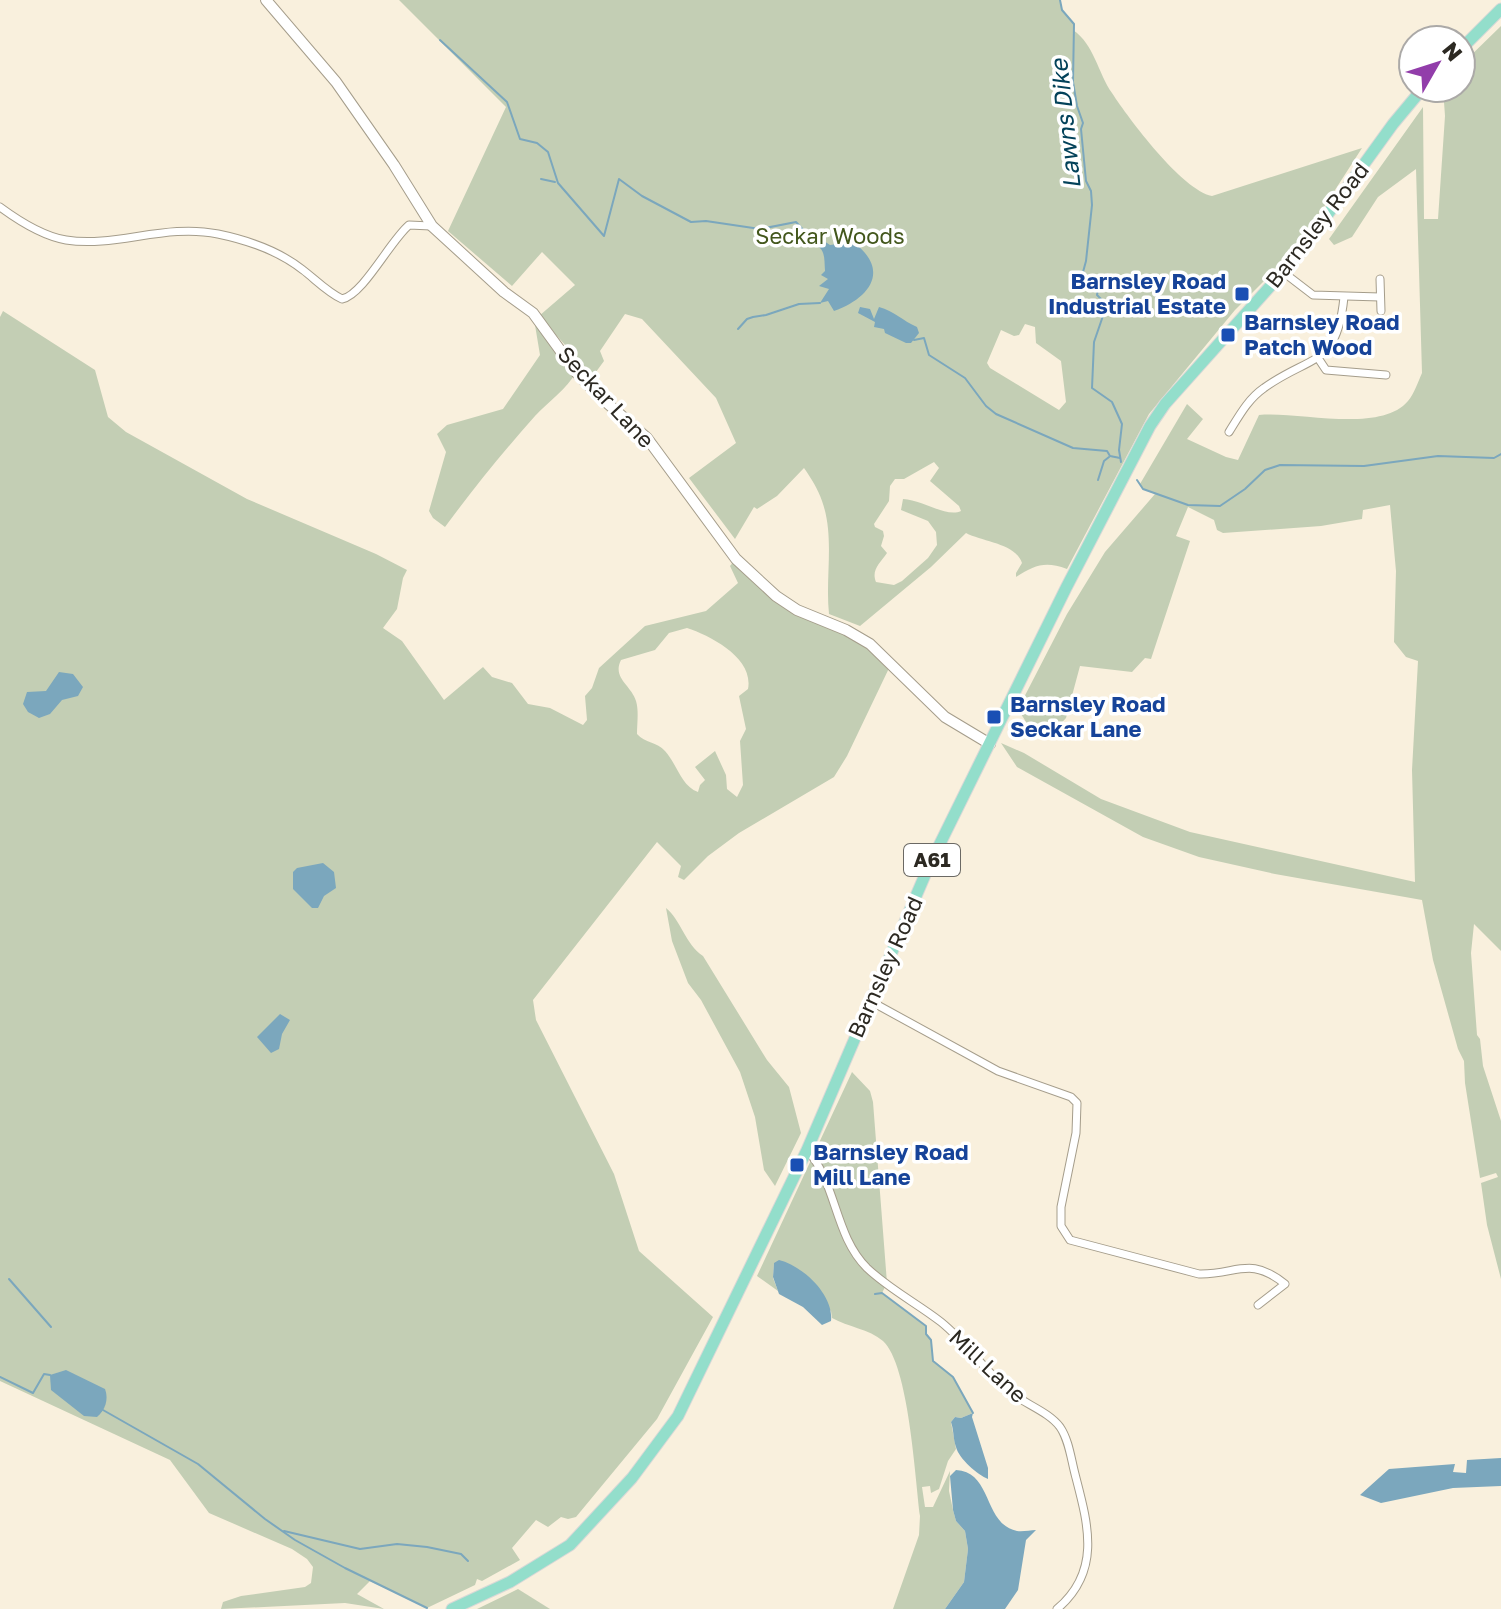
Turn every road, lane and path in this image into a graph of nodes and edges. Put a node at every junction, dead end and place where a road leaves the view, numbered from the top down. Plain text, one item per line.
1 (266, 0) edge
2 (1501, 9) edge
3 (1477, 33) edge
4 (1410, 104) edge
5 (0, 207) edge
6 (432, 226) junction
7 (1283, 272) junction
8 (1380, 279) dead end
9 (1344, 297) junction
10 (1380, 297) junction
11 (1381, 311) dead end
12 (1318, 358) junction
13 (1386, 375) dead end
14 (1229, 432) dead end
15 (990, 744) junction
16 (872, 1002) junction
17 (807, 1150) junction
18 (1258, 1305) dead end
19 (452, 1609) edge
20 (1057, 1609) edge

1 - 6 street, Seckar Lane
2 - 3 main road
4 - 7 main road, Barnsley Road / A61
5 - 6 street
6 - 15 street, Seckar Lane
7 - 9 street
7 - 15 main road, Barnsley Road / A61
8 - 10 street
9 - 10 street
9 - 12 street
10 - 11 street
12 - 13 street
12 - 14 street
15 - 16 main road, Barnsley Road / A61
16 - 17 main road, Barnsley Road / A61
16 - 18 street
17 - 19 main road, Barnsley Road / A61
17 - 20 street, Mill Lane

